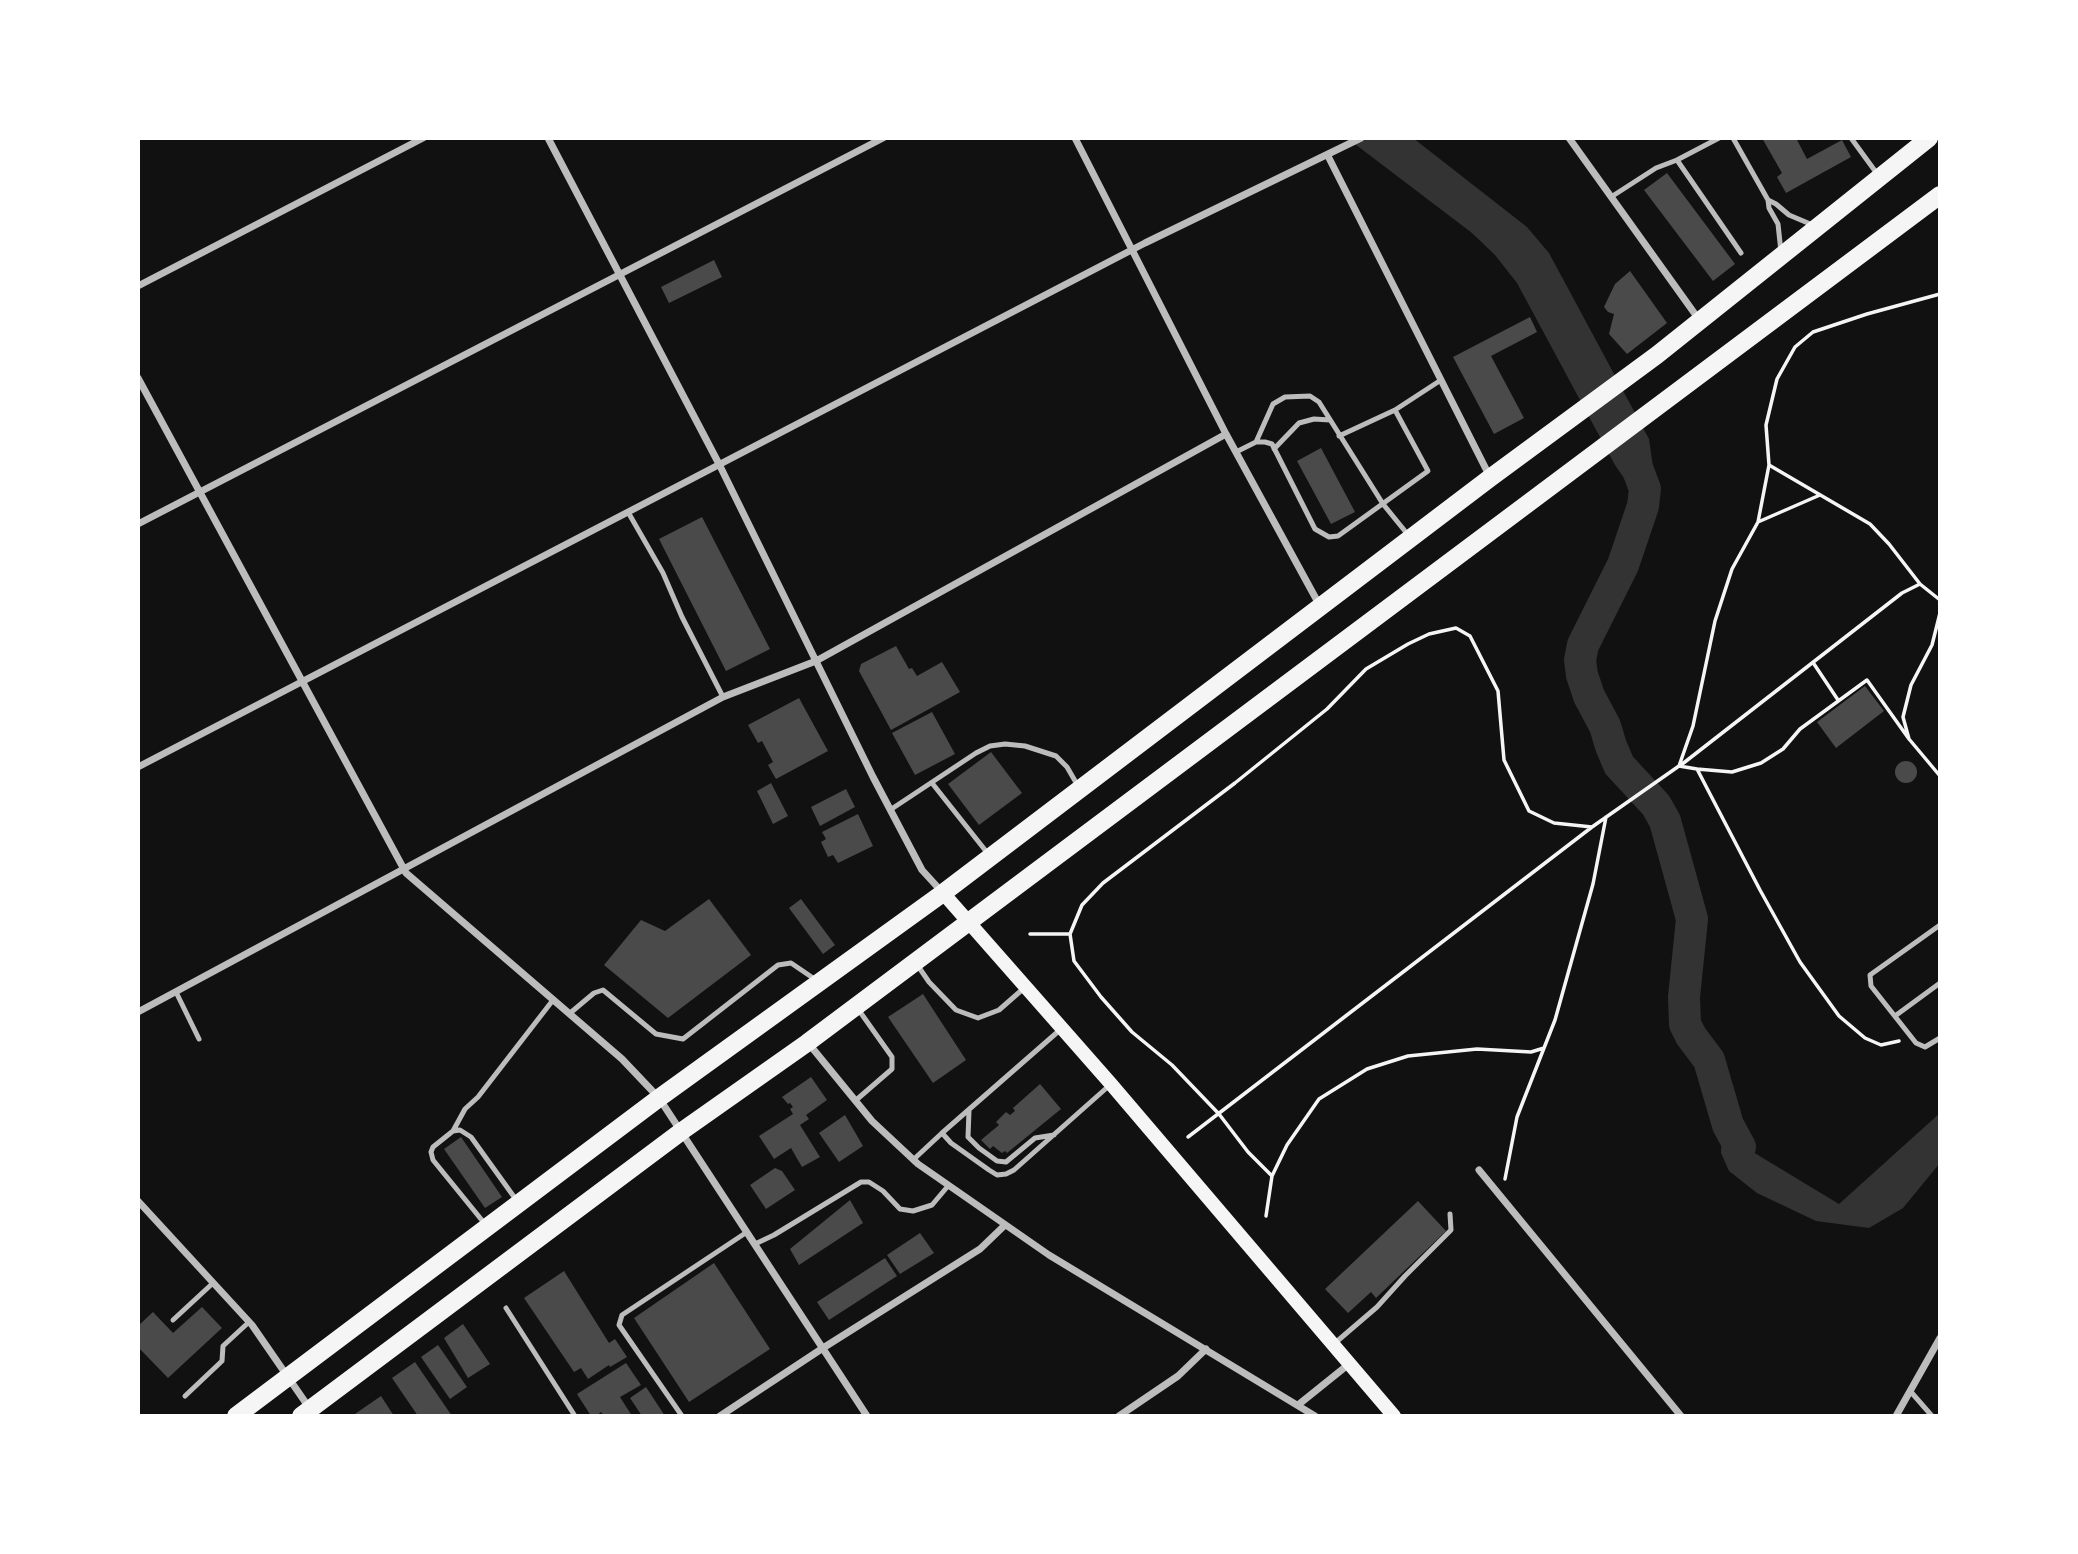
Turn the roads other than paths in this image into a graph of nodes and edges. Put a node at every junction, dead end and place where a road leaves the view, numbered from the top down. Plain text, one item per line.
1 (423, 138) edge
2 (548, 138) edge
3 (883, 138) edge
4 (1075, 138) edge
5 (1361, 138) edge
6 (1569, 138) edge
7 (1719, 138) edge
8 (1733, 138) edge
9 (1851, 138) edge
10 (1928, 138) edge
11 (1328, 156) junction
12 (1677, 160) junction
13 (1880, 177) junction
14 (1940, 195) edge
15 (1611, 197) junction
16 (1768, 200) junction
17 (1818, 227) junction
18 (1132, 250) junction
19 (1741, 253) dead end
20 (1782, 256) junction
21 (619, 274) junction
22 (138, 286) edge
23 (1700, 322) junction
24 (138, 378) edge
25 (1441, 380) junction
26 (1395, 410) junction
27 (1330, 420) junction
28 (1226, 434) junction
29 (1339, 436) junction
30 (1256, 442) junction
31 (1274, 449) junction
32 (1236, 452) junction
33 (719, 464) junction
34 (1490, 478) junction
35 (200, 492) junction
36 (1382, 504) junction
37 (628, 512) junction
38 (138, 524) edge
39 (1411, 538) junction
40 (1320, 607) junction
41 (817, 661) junction
42 (302, 681) junction
43 (723, 697) junction
44 (138, 767) edge
45 (932, 783) junction
46 (1079, 788) junction
47 (891, 810) junction
48 (990, 856) junction
49 (404, 870) junction
50 (943, 893) junction
51 (968, 922) junction
52 (1940, 925) edge
53 (915, 962) junction
54 (819, 982) junction
55 (1940, 983) edge
56 (1026, 987) junction
57 (176, 992) junction
58 (553, 1000) junction
59 (856, 1005) junction
60 (138, 1012) edge
61 (569, 1014) junction
62 (1895, 1016) junction
63 (1062, 1029) junction
64 (1940, 1038) edge
65 (199, 1039) dead end
66 (807, 1043) junction
67 (1111, 1084) junction
68 (659, 1098) junction
69 (855, 1101) junction
70 (969, 1111) junction
71 (453, 1131) junction
72 (682, 1131) junction
73 (942, 1133) junction
74 (1054, 1135) junction
75 (913, 1160) junction
76 (1479, 1170) dead end
77 (948, 1186) junction
78 (138, 1201) edge
79 (519, 1203) junction
80 (1450, 1214) dead end
81 (1005, 1225) junction
82 (484, 1230) junction
83 (747, 1232) junction
84 (755, 1244) junction
85 (213, 1283) junction
86 (506, 1308) dead end
87 (173, 1320) dead end
88 (249, 1322) junction
89 (1940, 1338) edge
90 (1333, 1345) junction
91 (823, 1348) junction
92 (1206, 1349) junction
93 (1349, 1364) junction
94 (287, 1377) junction
95 (1911, 1392) junction
96 (185, 1396) dead end
97 (1298, 1405) junction
98 (308, 1414) edge
99 (236, 1416) edge
100 (575, 1416) edge
101 (682, 1416) edge
102 (720, 1416) edge
103 (867, 1416) edge
104 (1118, 1416) edge
105 (1315, 1416) edge
106 (1394, 1416) edge
107 (1681, 1416) edge
108 (1896, 1416) edge
109 (1932, 1416) edge

1 - 22 street
2 - 21 street
3 - 21 street
4 - 18 street
5 - 11 street
6 - 15 street
7 - 12 lane
8 - 16 lane
9 - 13 lane
10 - 13 highway
11 - 18 street
11 - 25 street
12 - 15 lane
12 - 19 lane
13 - 17 highway
14 - 51 highway
15 - 23 street
16 - 17 lane
16 - 20 lane
17 - 20 highway
18 - 28 street
18 - 33 street
20 - 23 highway
21 - 33 street
21 - 35 street
23 - 34 highway
24 - 35 street
25 - 26 lane
25 - 34 street
26 - 29 lane
26 - 36 lane
27 - 29 lane
27 - 30 lane
27 - 31 lane
28 - 32 street
28 - 41 street
29 - 36 lane
30 - 31 lane
30 - 32 lane
31 - 36 lane
32 - 40 street
33 - 37 street
33 - 41 street
34 - 39 highway
35 - 38 street
35 - 42 street
36 - 39 lane
37 - 42 street
37 - 43 lane
39 - 40 highway
40 - 46 highway
41 - 43 street
41 - 47 street
42 - 44 street
42 - 49 street
43 - 49 street
45 - 46 lane
45 - 47 lane
45 - 48 lane
46 - 48 highway
47 - 50 street
48 - 50 highway
49 - 57 street
49 - 58 street
50 - 51 main road
50 - 54 highway
51 - 53 highway
51 - 56 main road
52 - 62 lane
53 - 56 lane
53 - 59 highway
54 - 61 lane
54 - 68 highway
55 - 62 lane
56 - 63 main road
57 - 60 street
57 - 65 lane
58 - 61 street
58 - 71 lane
59 - 66 highway
59 - 69 lane
61 - 68 street
62 - 64 lane
63 - 67 main road
63 - 70 lane
66 - 69 street
66 - 72 highway
67 - 74 lane
67 - 90 main road
68 - 72 street
68 - 79 highway
69 - 75 street
70 - 73 lane
70 - 74 lane
71 - 79 lane
71 - 82 lane
72 - 83 street
72 - 98 highway
73 - 74 lane
73 - 75 lane
75 - 77 street
76 - 107 street
77 - 81 street
77 - 84 lane
78 - 85 street
79 - 82 highway
80 - 90 lane
81 - 91 street
81 - 92 street
82 - 94 highway
83 - 84 street
83 - 101 lane
84 - 91 street
85 - 87 lane
85 - 88 street
86 - 100 lane
88 - 94 street
88 - 96 lane
89 - 95 street
90 - 93 main road
91 - 102 street
91 - 103 street
92 - 97 street
92 - 104 street
93 - 97 street
93 - 106 main road
94 - 98 street
94 - 99 highway
95 - 108 street
95 - 109 lane
97 - 105 street

